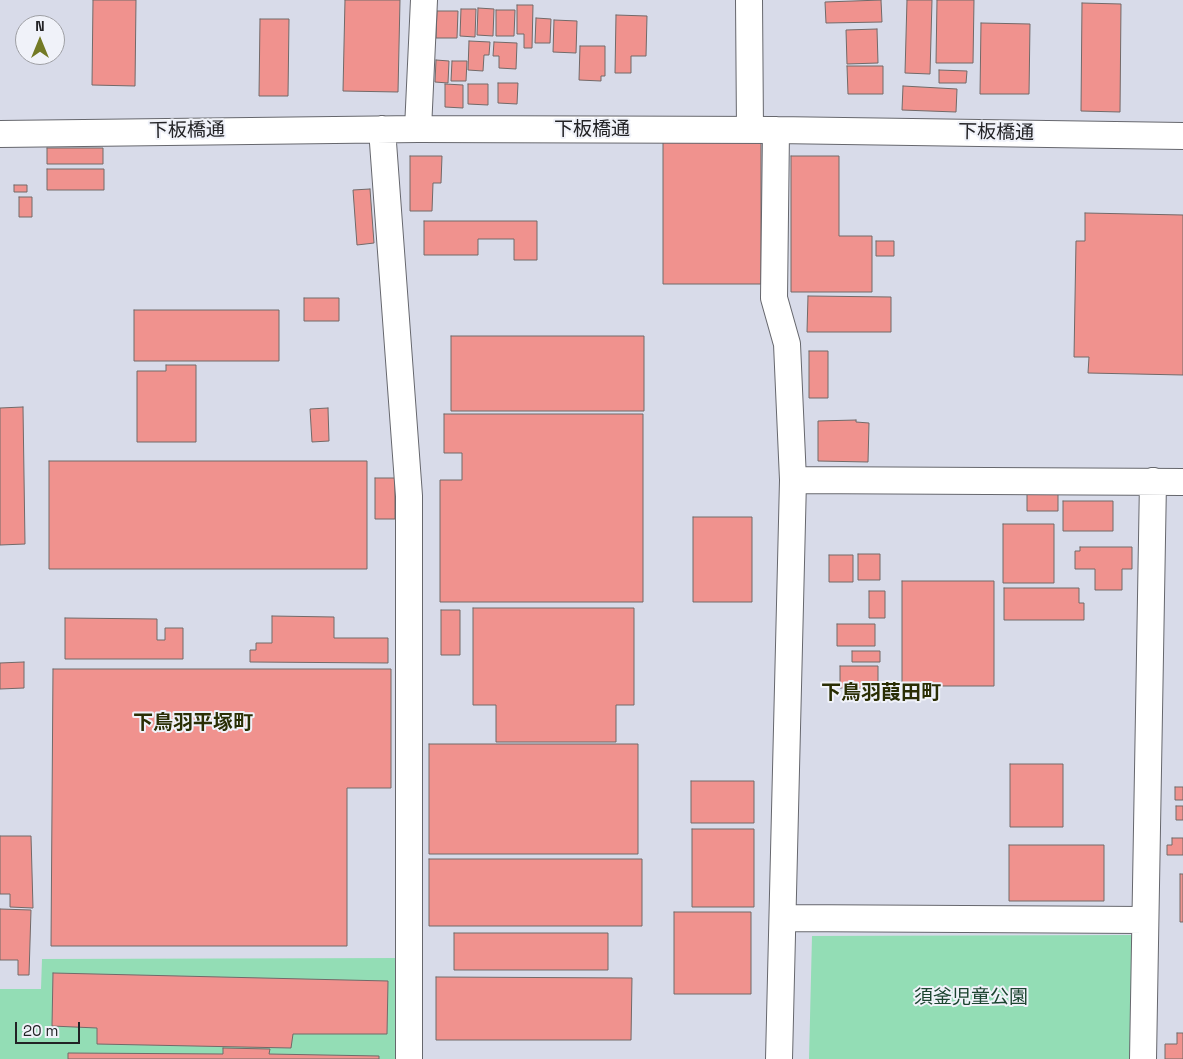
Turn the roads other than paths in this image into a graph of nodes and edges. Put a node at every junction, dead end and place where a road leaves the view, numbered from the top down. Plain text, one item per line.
1 (424, 0) edge
2 (749, 0) edge
3 (382, 129) junction
4 (418, 129) junction
5 (750, 130) junction
6 (776, 130) junction
7 (0, 134) edge
8 (1183, 136) edge
9 (794, 480) junction
10 (1153, 482) junction
11 (1183, 482) edge
12 (783, 918) junction
13 (1145, 920) junction
14 (409, 1059) edge
15 (779, 1059) edge
16 (1143, 1059) edge

1 - 4 street
2 - 5 street
3 - 4 street, 下板橋通
3 - 7 street, 下板橋通
3 - 14 street
4 - 5 street, 下板橋通
5 - 6 street, 下板橋通
6 - 8 street, 下板橋通
6 - 9 street
9 - 10 street
9 - 12 street
10 - 11 street
10 - 13 street
12 - 13 street
12 - 15 street
13 - 16 street

